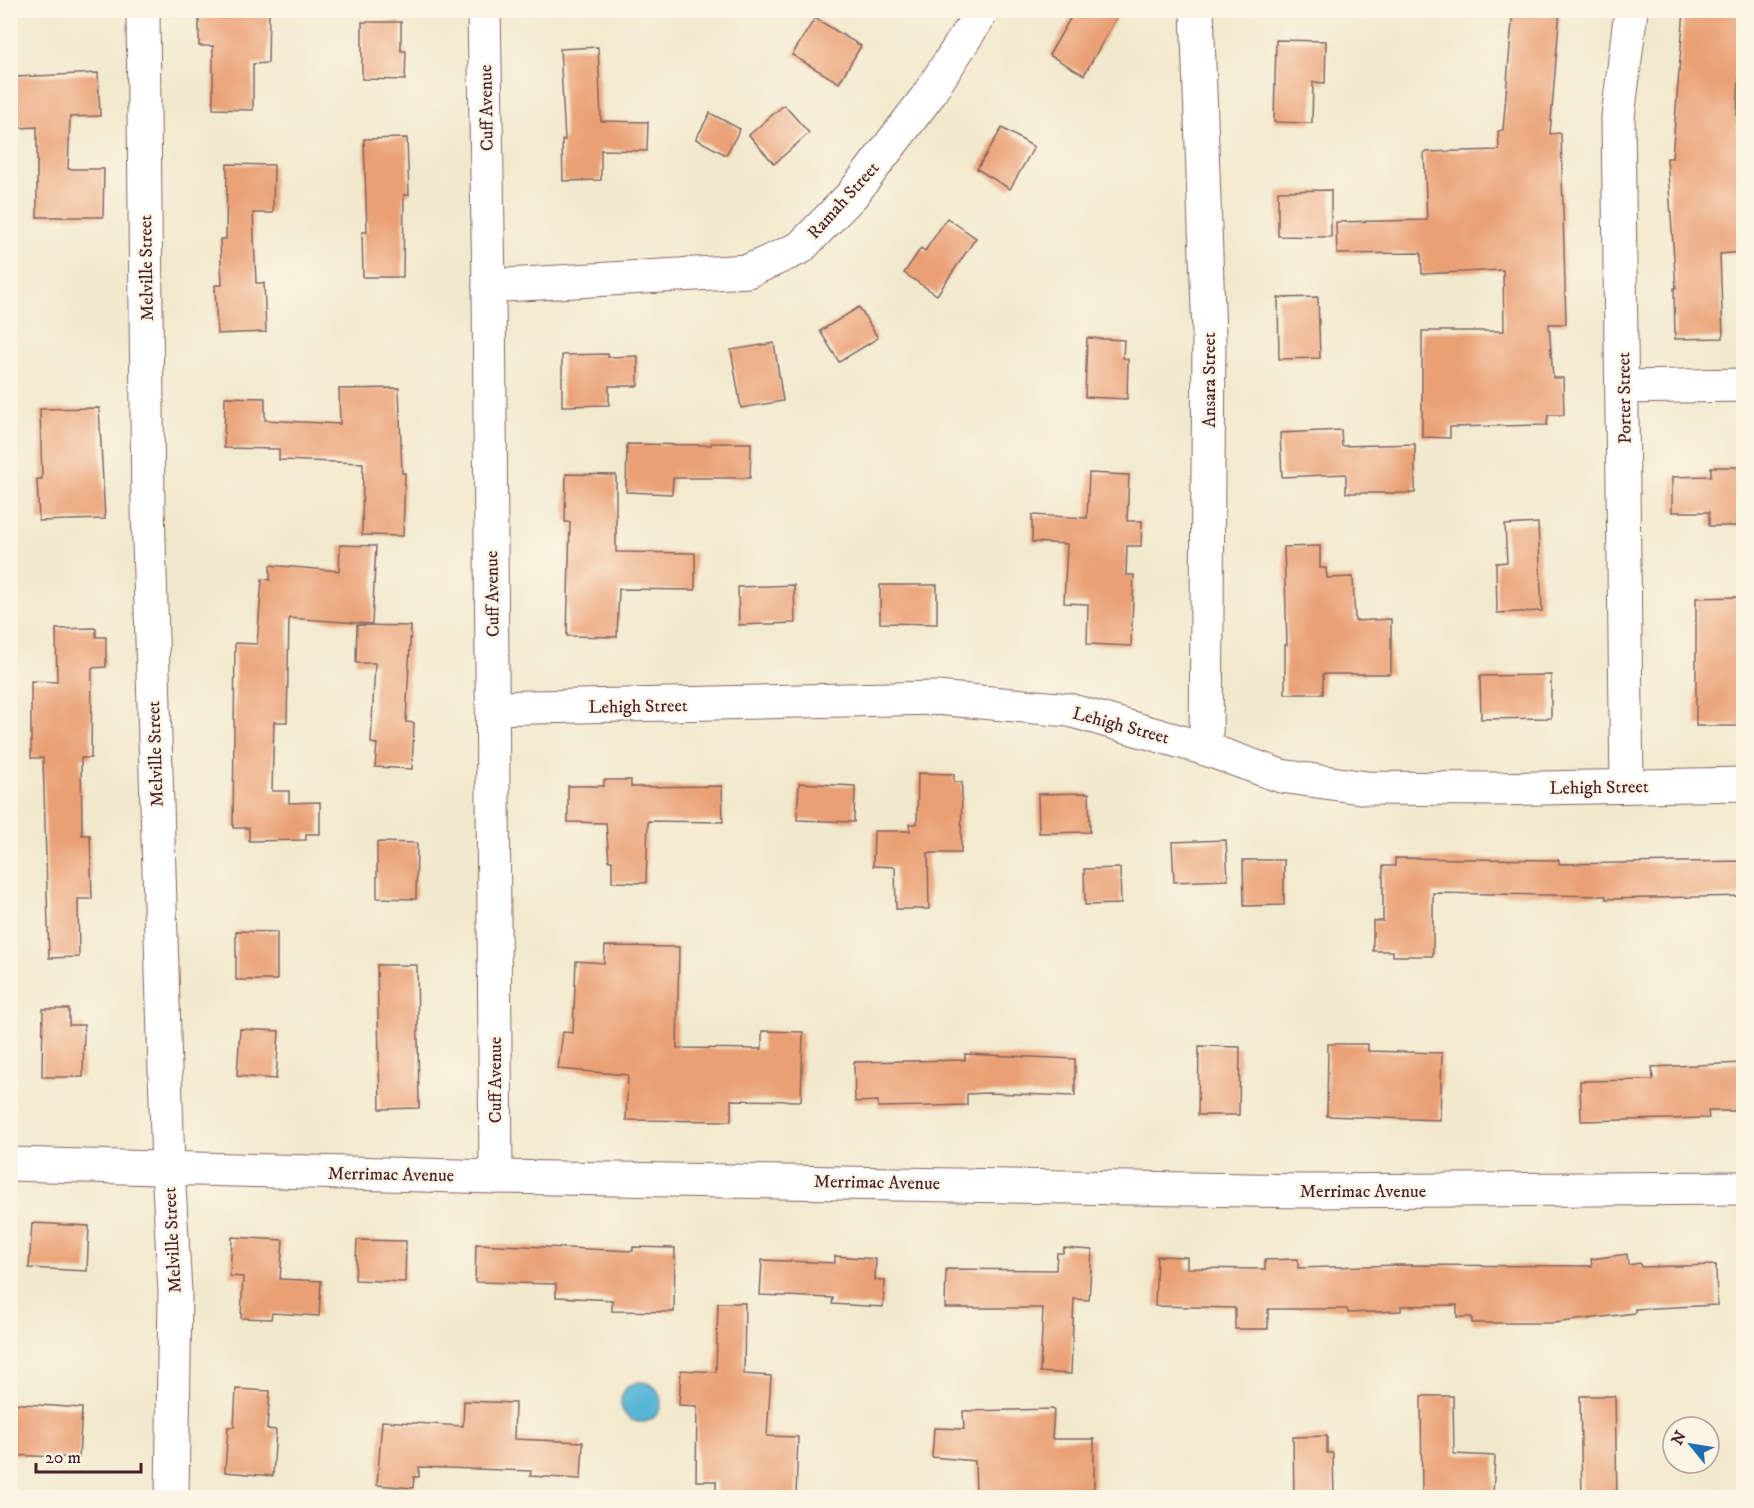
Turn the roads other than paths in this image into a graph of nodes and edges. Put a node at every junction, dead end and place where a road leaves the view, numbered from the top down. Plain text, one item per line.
1 (143, 10) edge
2 (484, 10) edge
3 (983, 10) edge
4 (1197, 10) edge
5 (1631, 10) edge
6 (489, 286) junction
7 (1743, 385) edge
8 (1624, 387) junction
9 (493, 708) junction
10 (1206, 749) junction
11 (1743, 784) edge
12 (1627, 786) junction
13 (10, 1164) edge
14 (168, 1168) junction
15 (496, 1177) junction
16 (1743, 1188) edge
17 (172, 1497) edge

1 - 14 street, Melville Street
2 - 6 street, Cuff Avenue
3 - 6 street, Ramah Street
4 - 10 street, Ansara Street
5 - 8 street, Porter Street
6 - 9 street, Cuff Avenue
7 - 8 street
8 - 12 street, Porter Street
9 - 10 street, Lehigh Street
9 - 15 street, Cuff Avenue
10 - 12 street, Lehigh Street
11 - 12 street, Lehigh Street
13 - 14 street, Merrimac Avenue
14 - 15 street, Merrimac Avenue
14 - 17 street, Melville Street
15 - 16 street, Merrimac Avenue

